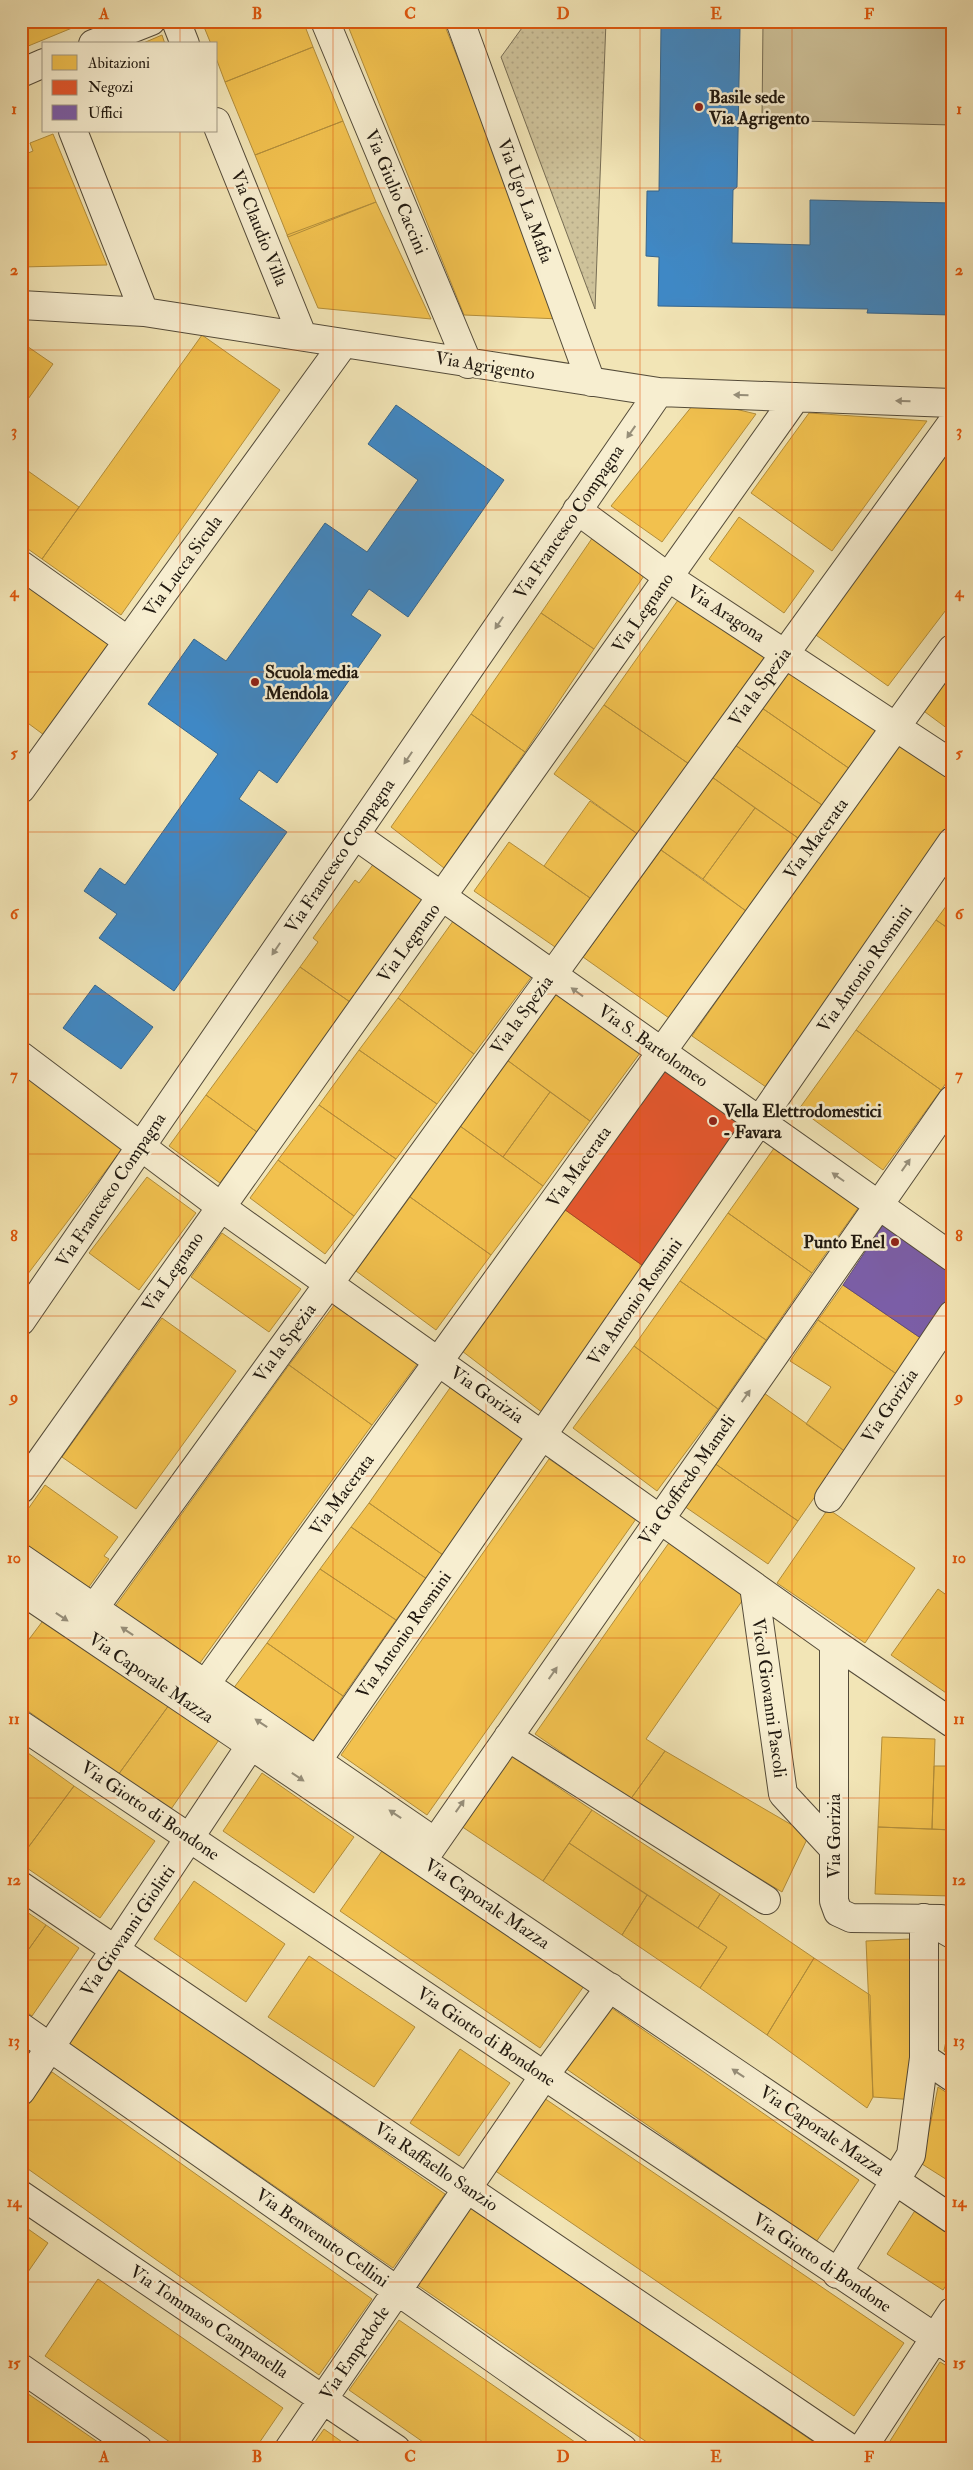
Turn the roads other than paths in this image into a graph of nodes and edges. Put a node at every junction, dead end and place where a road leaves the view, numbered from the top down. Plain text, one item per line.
1 (152, 21) edge
2 (176, 21) edge
3 (325, 21) edge
4 (460, 21) edge
5 (98, 42) edge
6 (184, 42) edge
7 (42, 64) edge
8 (21, 73) edge
9 (218, 127) edge
10 (73, 132) edge
11 (21, 305) edge
12 (144, 312) junction
13 (302, 335) junction
14 (344, 343) junction
15 (468, 364) junction
16 (591, 382) junction
17 (659, 392) junction
18 (796, 397) junction
19 (952, 403) edge
20 (952, 423) edge
21 (577, 510) junction
22 (21, 565) edge
23 (668, 577) junction
24 (128, 642) junction
25 (952, 649) edge
26 (785, 652) junction
27 (895, 727) junction
28 (952, 764) edge
29 (24, 780) edge
30 (355, 835) junction
31 (952, 842) edge
32 (442, 897) junction
33 (552, 974) junction
34 (662, 1053) junction
35 (21, 1056) edge
36 (952, 1100) edge
37 (759, 1122) junction
38 (141, 1146) junction
39 (220, 1206) junction
40 (878, 1206) junction
41 (952, 1257) edge
42 (328, 1283) junction
43 (952, 1315) edge
44 (22, 1318) edge
45 (438, 1361) junction
46 (543, 1435) junction
47 (21, 1489) edge
48 (829, 1498) dead end
49 (660, 1518) junction
50 (21, 1558) edge
51 (754, 1586) junction
52 (26, 1601) edge
53 (94, 1608) junction
54 (834, 1643) junction
55 (205, 1685) junction
56 (952, 1723) edge
57 (21, 1725) edge
58 (508, 1737) junction
59 (251, 1745) junction
60 (317, 1761) junction
61 (190, 1838) junction
62 (834, 1849) junction
63 (429, 1851) junction
64 (21, 1886) edge
65 (766, 1900) dead end
66 (924, 1918) junction
67 (952, 1919) edge
68 (952, 1934) edge
69 (116, 1949) junction
70 (610, 1987) junction
71 (21, 2027) edge
72 (50, 2047) junction
73 (924, 2058) junction
74 (544, 2076) junction
75 (952, 2077) edge
76 (21, 2091) edge
77 (897, 2181) junction
78 (467, 2188) junction
79 (21, 2195) edge
80 (952, 2219) edge
81 (837, 2274) junction
82 (397, 2290) junction
83 (952, 2312) edge
84 (943, 2343) edge
85 (21, 2368) edge
86 (323, 2399) junction
87 (138, 2449) edge
88 (289, 2449) edge
89 (396, 2449) edge
90 (623, 2449) edge
91 (851, 2449) edge
92 (862, 2449) edge

1 - 5 street
2 - 6 street
3 - 15 street, Via Giulio Caccini
4 - 16 street, Via Ugo La Mafia
7 - 8 street
9 - 13 street, Via Claudio Villa
10 - 12 street
11 - 12 street, Via Agrigento
12 - 13 street, Via Agrigento
13 - 14 street, Via Agrigento
14 - 15 street, Via Agrigento
14 - 24 street, Via Lucca Sicula
15 - 16 street, Via Agrigento
16 - 17 street, Via Agrigento
18 -> 17 street, Via Agrigento
17 -> 21 street, Via Francesco Compagna
19 -> 18 street, Via Agrigento
18 - 23 street, Via Legnano
20 - 26 street, Via la Spezia
21 - 23 street, Via Aragona
21 -> 30 street, Via Francesco Compagna
22 - 24 street
23 - 26 street, Via Aragona
23 - 32 street, Via Legnano
24 - 29 street, Via Lucca Sicula
25 - 27 street, Via Macerata
26 - 27 street, Via Aragona
26 - 33 street, Via la Spezia
27 - 28 street, Via Aragona
27 - 34 street, Via Macerata
30 - 32 street, Via S. Bartolomeo
30 -> 38 street, Via Francesco Compagna
31 - 37 street, Via Antonio Rosmini
32 - 33 street, Via S. Bartolomeo
32 - 39 street, Via Legnano
34 -> 33 street, Via S. Bartolomeo
33 - 42 street, Via la Spezia
34 - 37 street, Via S. Bartolomeo
34 - 45 street, Via Macerata
35 - 38 street, Via Gorizia
40 -> 36 street, Via Goffredo Mameli
40 -> 37 street, Via S. Bartolomeo
37 - 46 street, Via Antonio Rosmini
38 - 39 street, Via Gorizia
38 - 44 street, Via Francesco Compagna
39 - 42 street, Via Gorizia
39 - 47 street, Via Legnano
40 - 41 street, Via S. Bartolomeo
49 -> 40 street, Via Goffredo Mameli
42 - 45 street, Via Gorizia
42 - 53 street, Via la Spezia
43 - 48 street, Via Gorizia
45 - 46 street, Via Gorizia
45 - 55 street, Via Macerata
46 - 49 street, Via Gorizia
46 - 60 street, Via Antonio Rosmini
49 - 51 street, Via Gorizia
58 -> 49 street, Via Goffredo Mameli
50 - 53 street, Via Caporale Mazza
51 - 54 street, Via Gorizia
51 - 62 street, Vicol Giovanni Pascoli
52 -> 59 street, Via Caporale Mazza
55 -> 53 street, Via Caporale Mazza
54 - 56 street, Via Gorizia
54 - 62 street, Via Gorizia
60 -> 55 street, Via Caporale Mazza
57 - 61 street, Via Giotto di Bondone
63 -> 58 street, Via Goffredo Mameli
58 - 65 street
59 - 61 street, Via Giovanni Giolitti
59 -> 63 street, Via Caporale Mazza
63 -> 60 street, Via Caporale Mazza
61 - 69 street, Via Giovanni Giolitti
61 - 74 street, Via Giotto di Bondone
62 - 66 street, Via Gorizia
63 - 70 street, Via Caporale Mazza
64 - 69 street, Via Raffaello Sanzio
66 - 67 street, Via Gorizia
66 - 68 street
66 - 73 street
69 - 72 street, Via Giovanni Giolitti
69 - 78 street, Via Raffaello Sanzio
70 - 74 street, Via Empedocle
77 -> 70 street, Via Caporale Mazza
71 - 72 street, Via Benvenuto Cellini
72 - 76 street, Via Giovanni Giolitti
72 - 82 street, Via Benvenuto Cellini
73 - 75 street
73 - 77 street
74 - 78 street, Via Empedocle
74 - 81 street, Via Giotto di Bondone
77 - 80 street, Via Caporale Mazza
77 - 81 street
78 - 82 street, Via Empedocle
78 - 91 street, Via Raffaello Sanzio
79 - 86 street, Via Tommaso Campanella
81 - 84 street, Via Giotto di Bondone
82 - 86 street, Via Empedocle
82 - 90 street, Via Benvenuto Cellini
83 - 84 street
84 - 92 street
85 - 87 street
86 - 88 street, Via Empedocle
86 - 89 street, Via Tommaso Campanella

